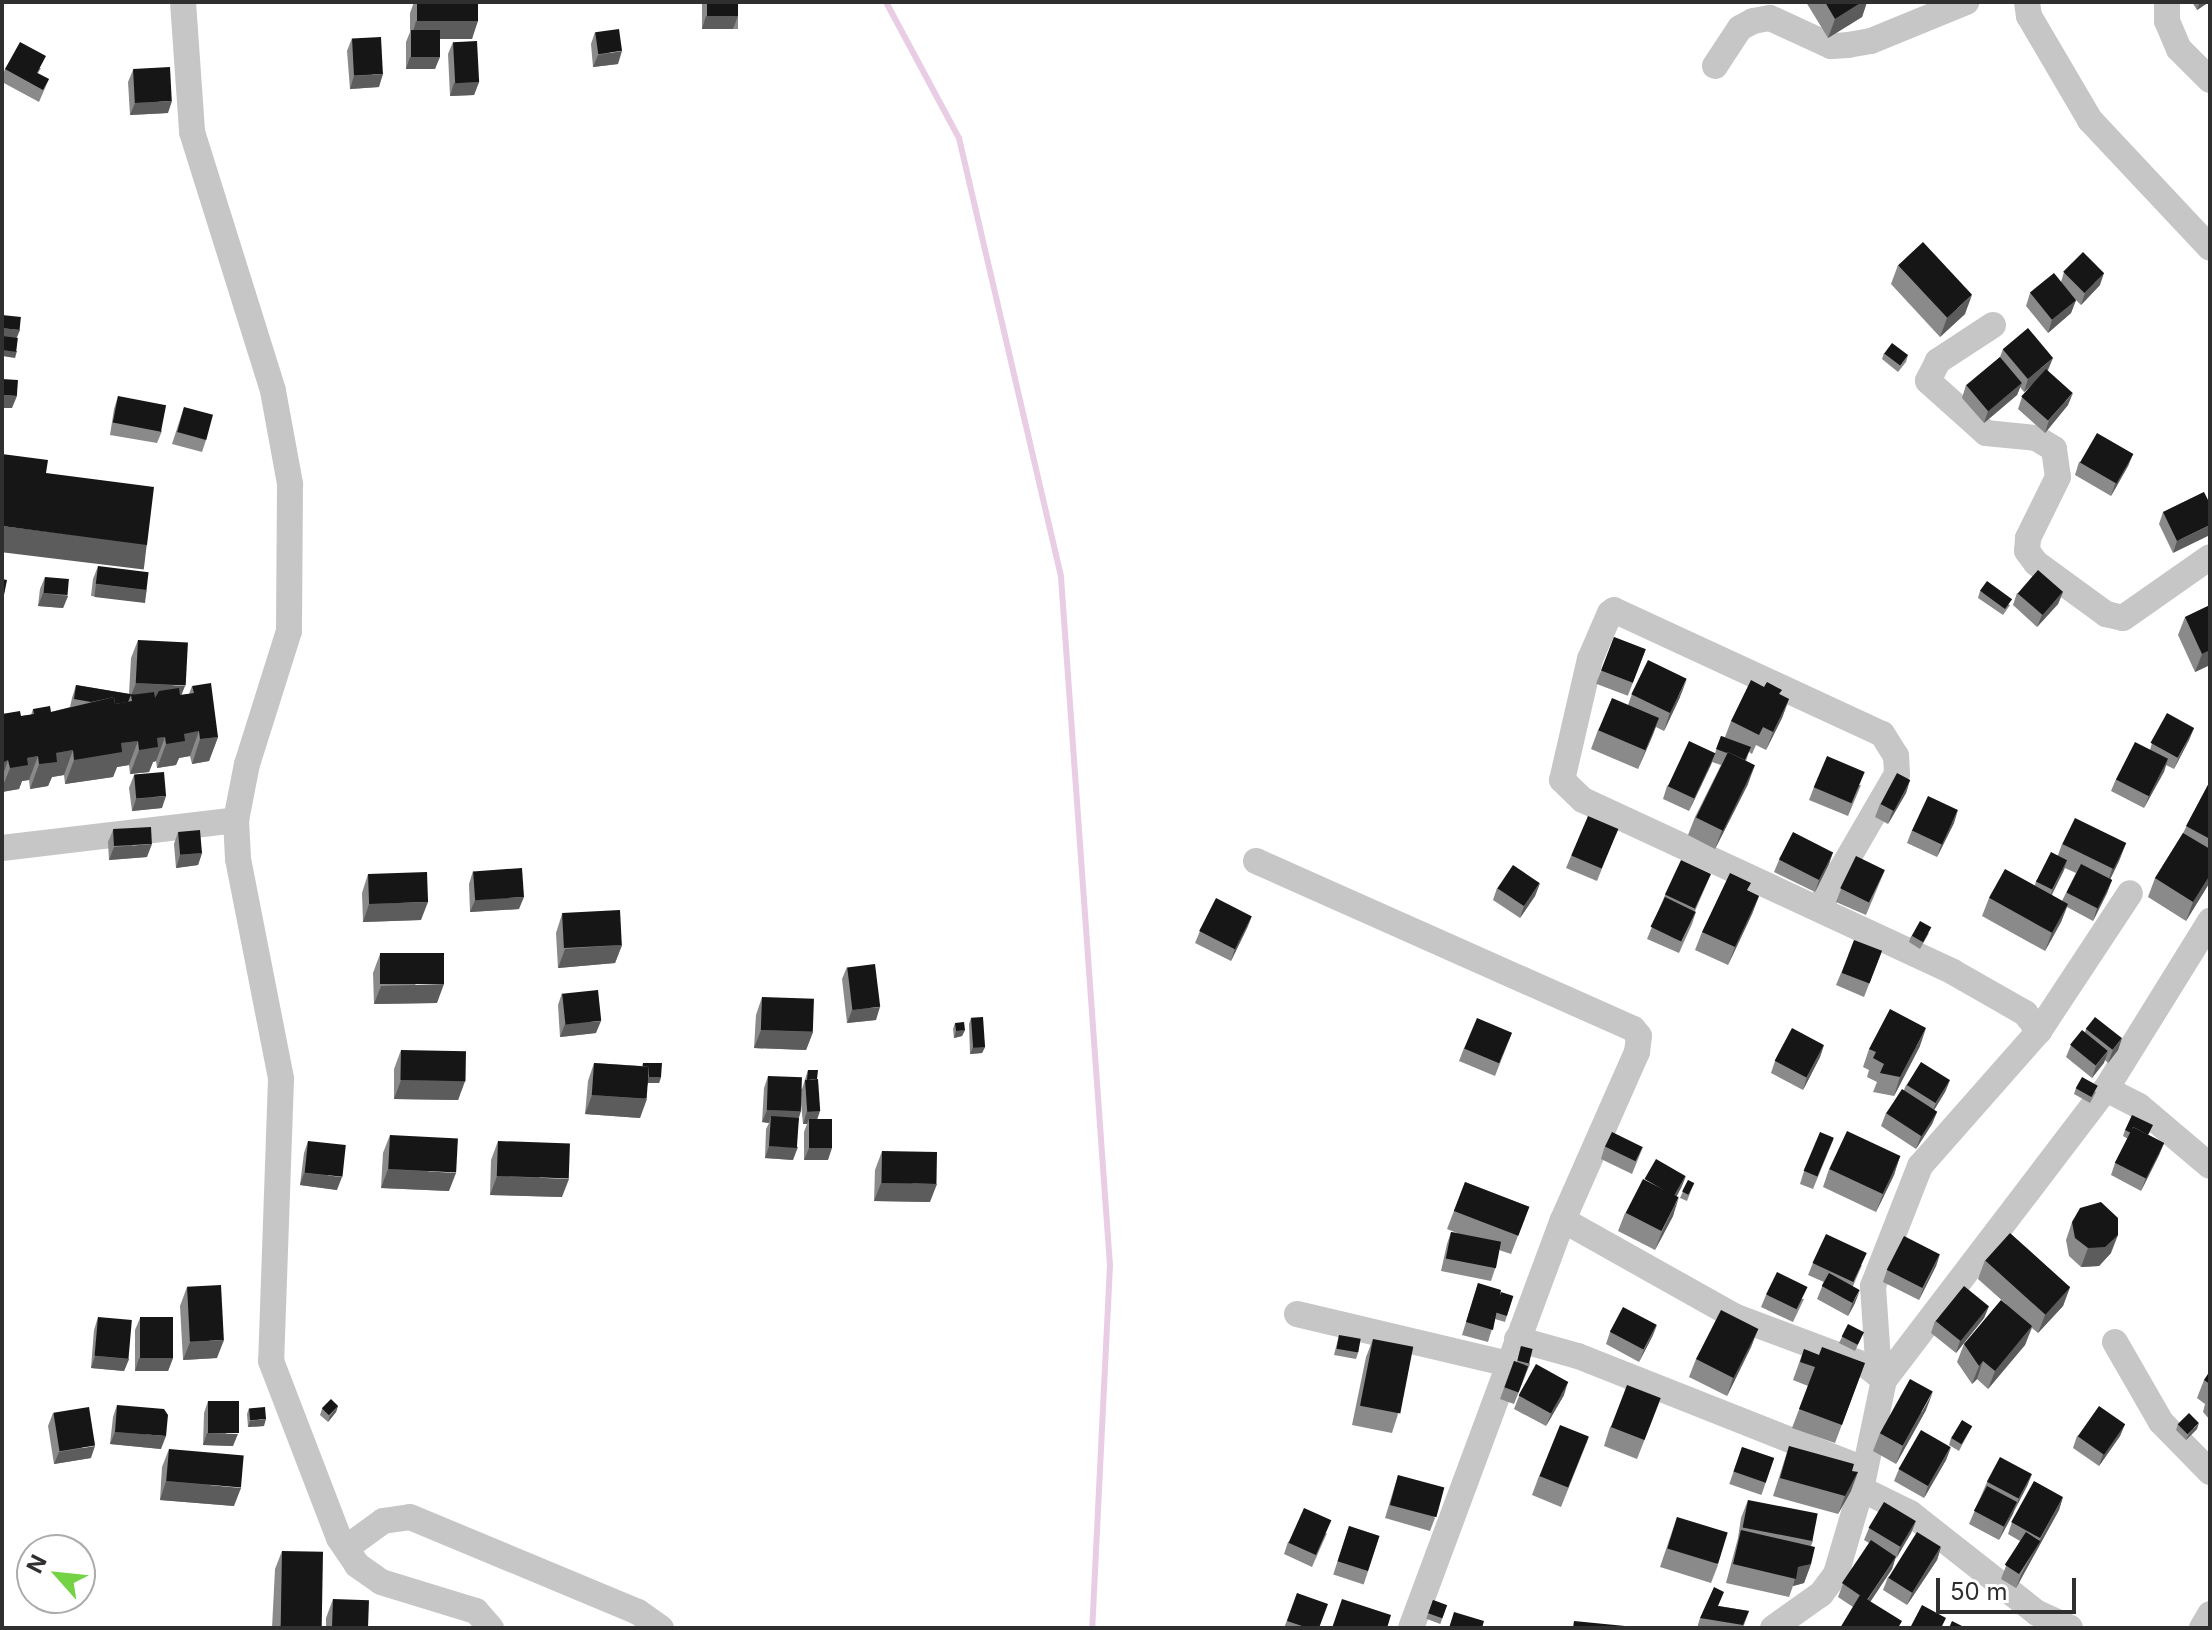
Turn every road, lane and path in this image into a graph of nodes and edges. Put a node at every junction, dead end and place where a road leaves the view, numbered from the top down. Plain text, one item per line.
1 (183, 2) edge
2 (1966, 2) edge
3 (2027, 2) edge
4 (2167, 2) edge
5 (1715, 66) dead end
6 (2210, 80) edge
7 (2210, 248) edge
8 (1993, 325) dead end
9 (2210, 557) edge
10 (236, 820) junction
11 (2, 848) edge
12 (1256, 861) dead end
13 (2130, 893) dead end
14 (1819, 908) junction
15 (2210, 921) edge
16 (2039, 1031) junction
17 (2106, 1089) junction
18 (2210, 1166) edge
19 (1563, 1220) junction
20 (1297, 1314) dead end
21 (2115, 1342) dead end
22 (1513, 1351) junction
23 (1881, 1378) junction
24 (2210, 1472) edge
25 (1861, 1478) junction
26 (346, 1548) junction
27 (2210, 1614) edge
28 (2032, 1620) edge
29 (491, 1628) edge
30 (661, 1628) edge
31 (1411, 1628) edge
32 (1773, 1628) edge
33 (2070, 1628) edge
34 (2202, 1628) edge

1 - 10 street
2 - 5 street
3 - 7 street
4 - 6 street
8 - 9 street
10 - 11 street
10 - 26 street
12 - 19 street
13 - 16 street
14 - 14 street
14 - 16 street
15 - 17 street
16 - 23 street
17 - 18 street
17 - 23 street
19 - 22 street
19 - 23 street
20 - 22 street
21 - 24 street
22 - 25 street
22 - 31 street
23 - 25 street
25 - 28 street
25 - 32 street
26 - 29 street
26 - 30 street
27 - 34 street
28 - 33 street

